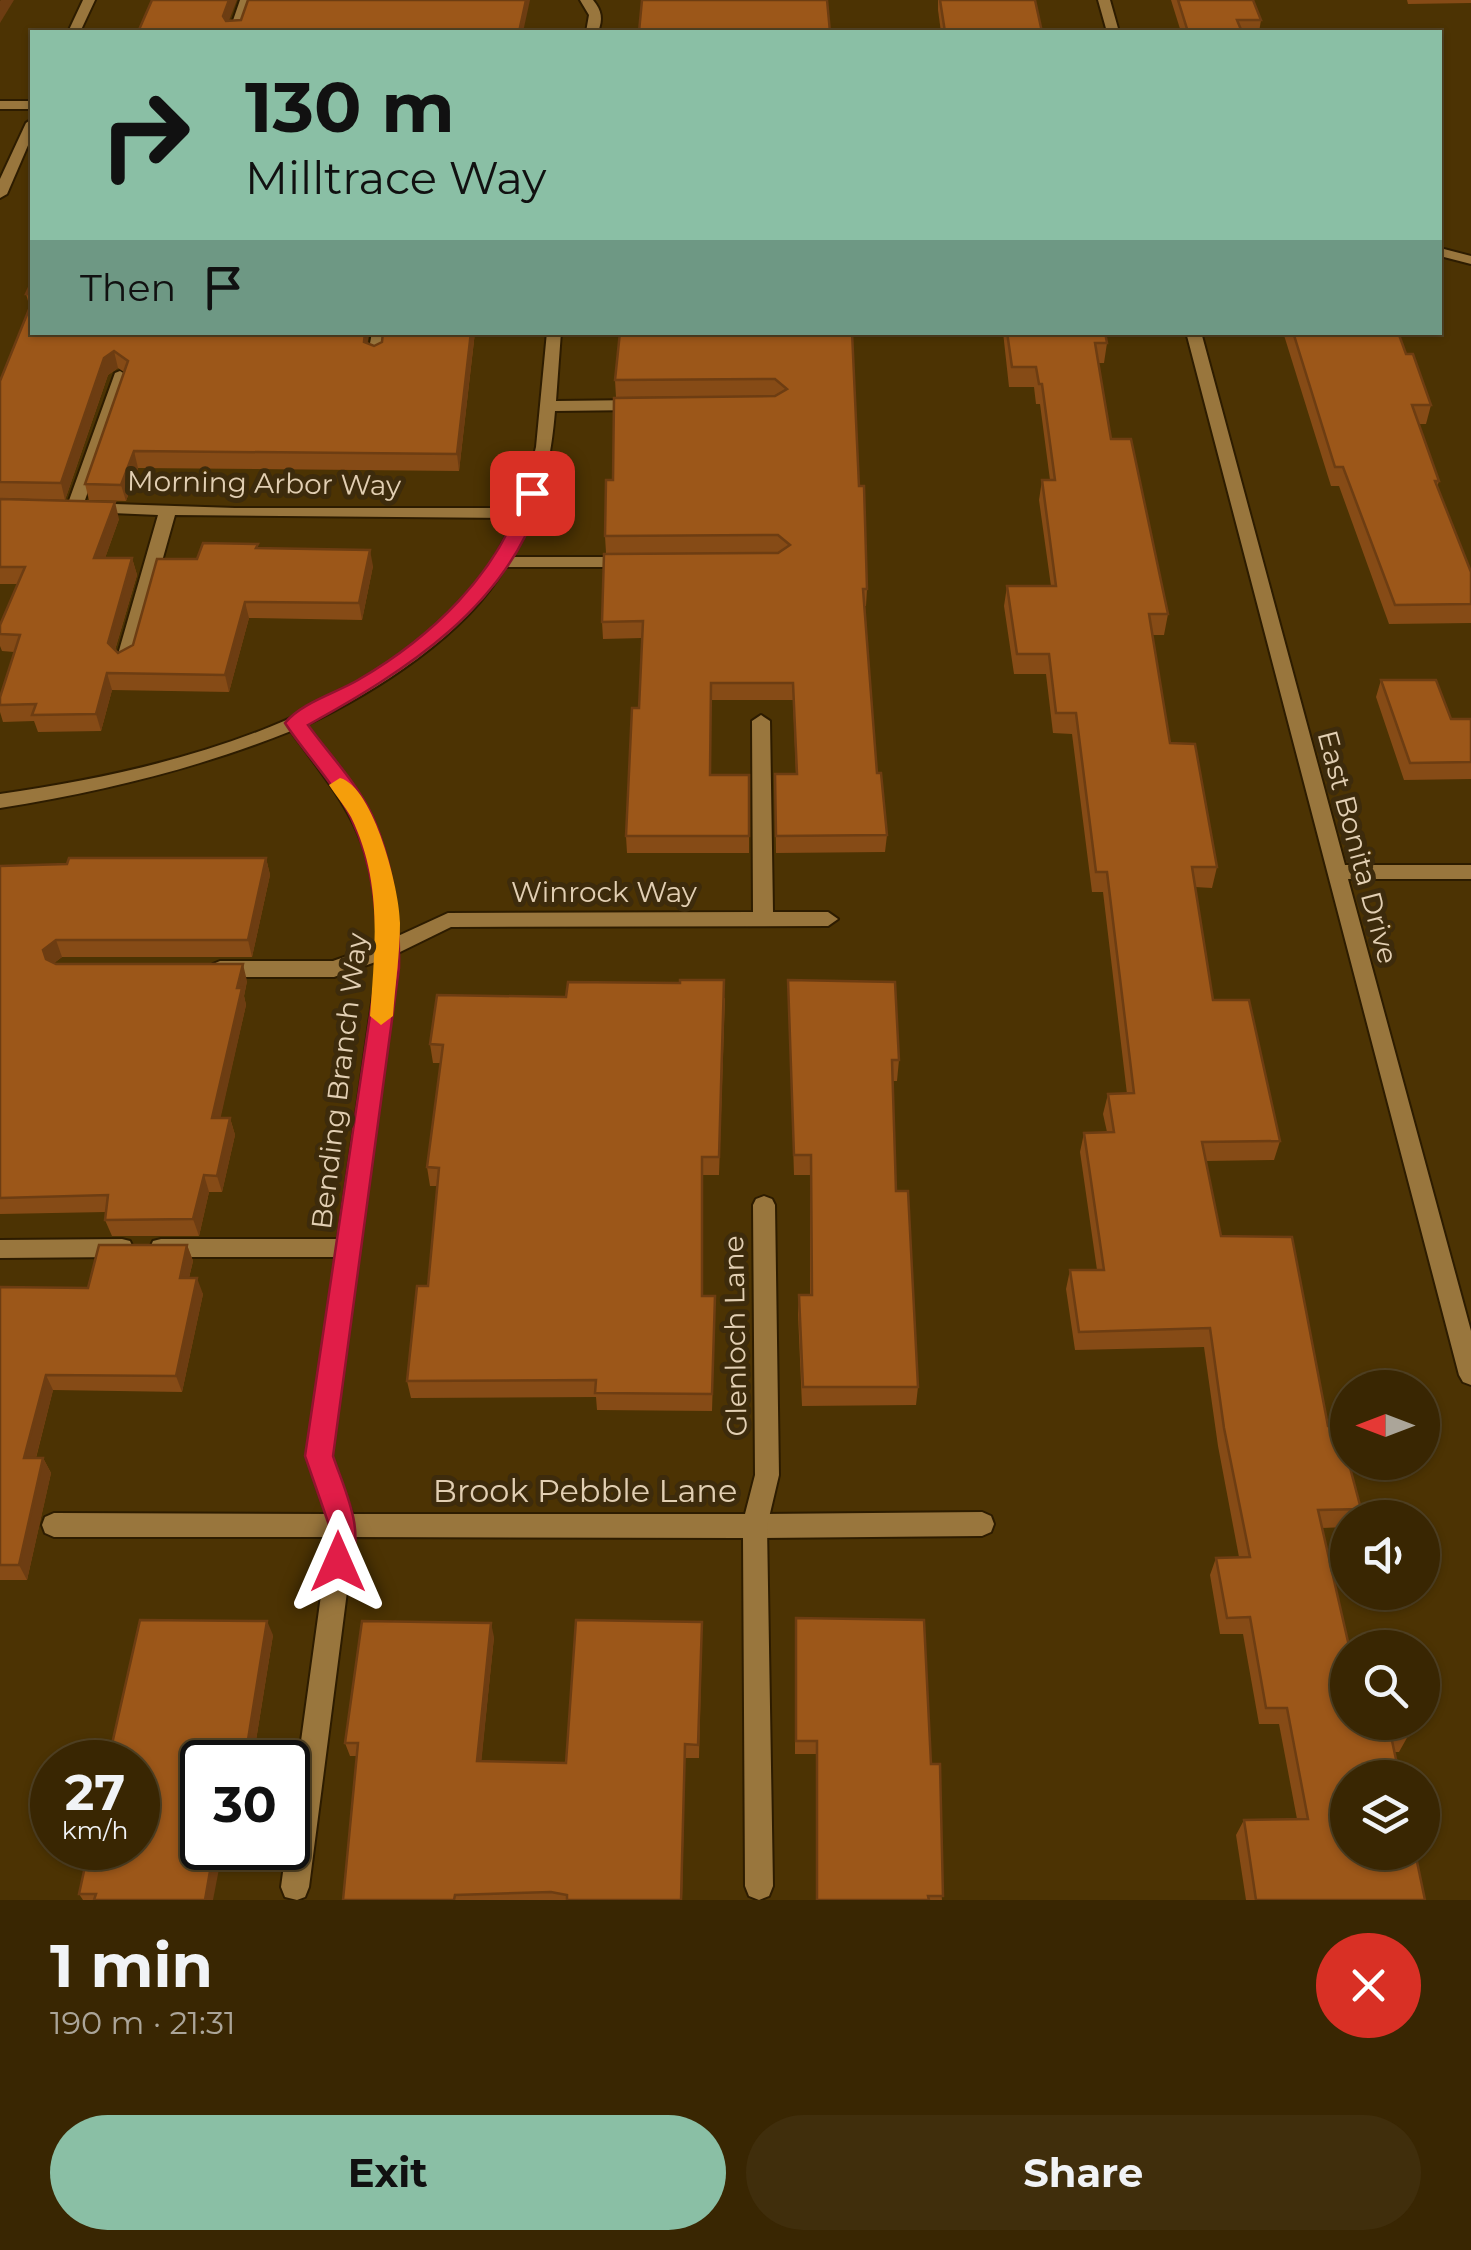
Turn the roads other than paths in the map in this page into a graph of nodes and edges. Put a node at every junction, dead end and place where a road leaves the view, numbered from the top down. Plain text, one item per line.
1 (89, 0) edge
2 (246, 0) edge
3 (586, 0) edge
4 (1104, 0) edge
5 (75, 30) edge
6 (236, 30) edge
7 (593, 30) edge
8 (1112, 30) edge
9 (0, 104) edge
10 (30, 104) edge
11 (30, 127) edge
12 (0, 194) edge
13 (1442, 253) edge
14 (1471, 260) edge
15 (378, 335) edge
16 (554, 335) edge
17 (1194, 335) edge
18 (375, 355) edge
19 (120, 376) edge
20 (660, 405) edge
21 (546, 406) junction
22 (56, 506) edge
23 (76, 506) junction
24 (168, 510) junction
25 (527, 513) junction
26 (501, 562) junction
27 (640, 562) edge
28 (126, 661) edge
29 (761, 720) dead end
30 (295, 723) junction
31 (0, 801) edge
32 (1336, 872) junction
33 (1471, 872) edge
34 (763, 919) junction
35 (828, 919) dead end
36 (388, 950) junction
37 (198, 969) edge
38 (764, 1204) dead end
39 (349, 1248) junction
40 (0, 1249) edge
41 (1471, 1375) edge
42 (982, 1524) dead end
43 (54, 1525) dead end
44 (343, 1525) junction
45 (755, 1526) junction
46 (759, 1886) dead end
47 (295, 1888) dead end

1 - 5 street
2 - 6 street
3 - 7 street
4 - 8 street
9 - 10 street
11 - 12 street
13 - 14 street
15 - 18 street
16 - 21 street
17 - 32 street, East Bonita Drive
19 - 23 street
20 - 21 street
21 - 25 street
22 - 23 street, Morning Arbor Way
23 - 24 street, Morning Arbor Way
24 - 25 street, Morning Arbor Way
24 - 28 street
25 - 26 street
26 - 27 street
26 - 30 street
29 - 34 street
30 - 31 street
30 - 36 street, Bending Branch Way
32 - 33 street
32 - 41 street, East Bonita Drive
34 - 35 street, Winrock Way
34 - 36 street, Winrock Way
36 - 37 street, Winrock Way
36 - 39 street, Bending Branch Way
38 - 45 street, Glenloch Lane
39 - 40 street
39 - 44 street, Bending Branch Way
42 - 45 street
43 - 44 street, Brook Pebble Lane
44 - 45 street, Brook Pebble Lane
44 - 47 street
45 - 46 street, Brook Pebble Lane

